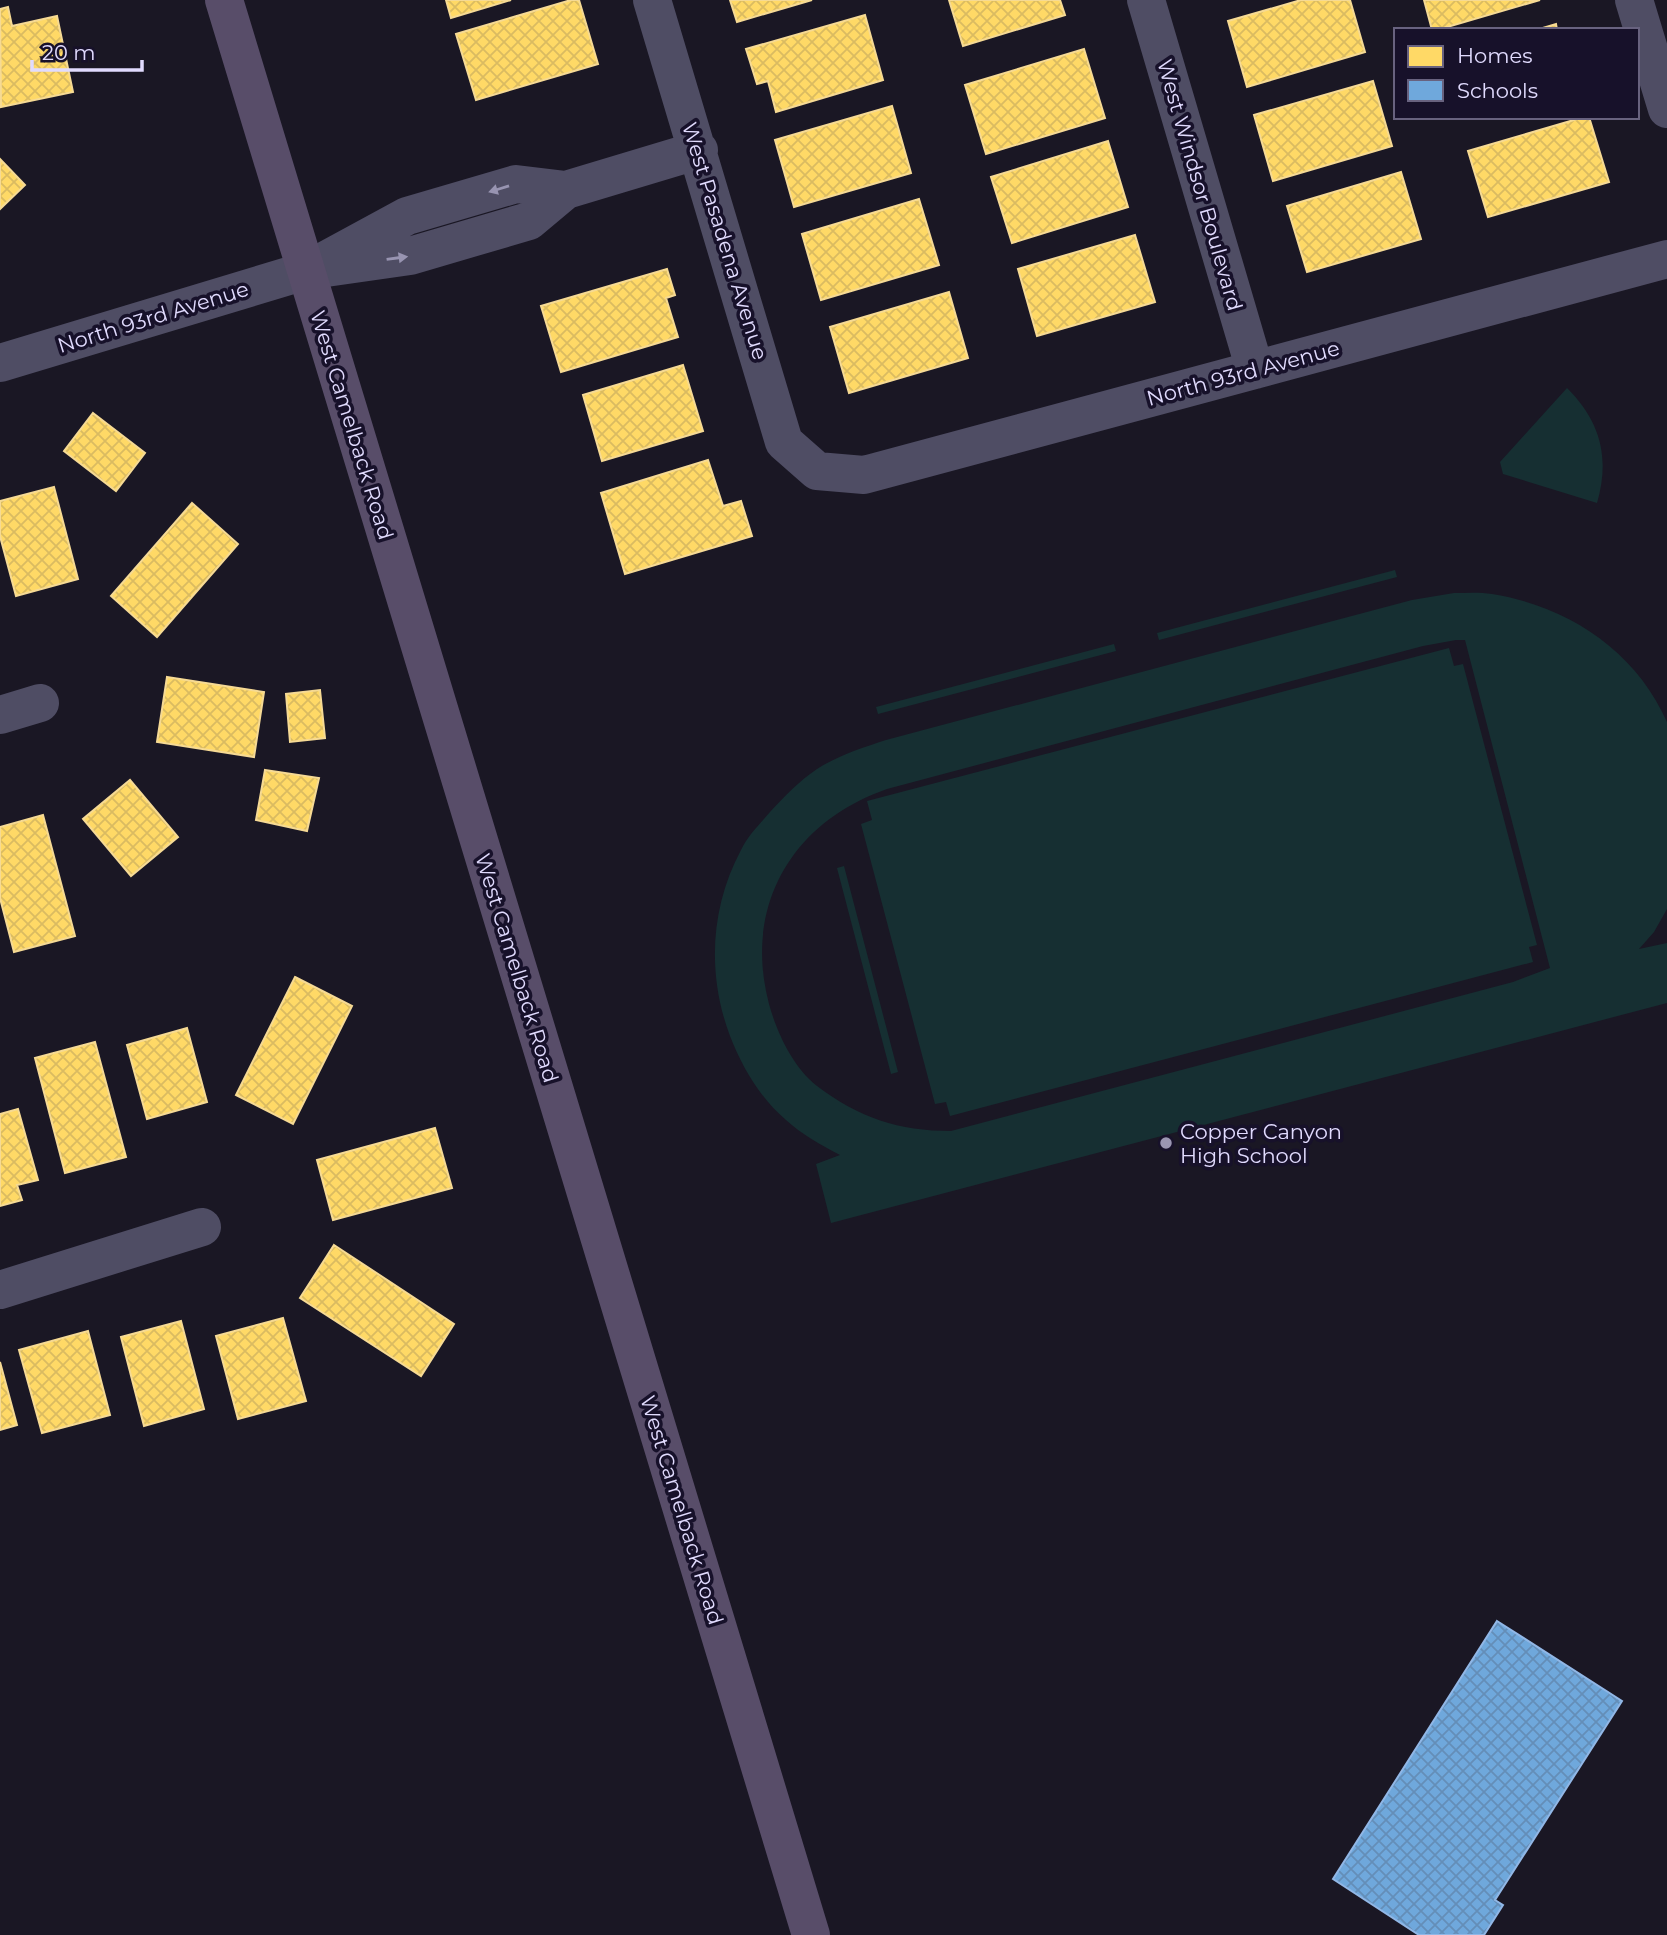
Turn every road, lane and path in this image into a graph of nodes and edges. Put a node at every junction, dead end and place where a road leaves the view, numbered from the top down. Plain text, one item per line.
1 (224, 0) edge
2 (652, 0) edge
3 (1146, 0) edge
4 (1634, 0) edge
5 (1667, 109) edge
6 (698, 150) junction
7 (1667, 259) edge
8 (305, 271) junction
9 (0, 363) edge
10 (1255, 370) junction
11 (817, 471) joint
12 (40, 703) dead end
13 (0, 715) edge
14 (202, 1227) dead end
15 (0, 1290) edge
16 (811, 1935) edge

1 - 8 main road, West Camelback Road
2 - 6 street, West Pasadena Avenue
3 - 10 street, West Windsor Boulevard
4 - 5 street
6 - 8 street, North 93rd Avenue
6 - 11 street, West Pasadena Avenue
7 - 10 street, North 93rd Avenue
8 - 9 street, North 93rd Avenue
8 - 16 main road, West Camelback Road
10 - 11 street, North 93rd Avenue
12 - 13 street
14 - 15 street

